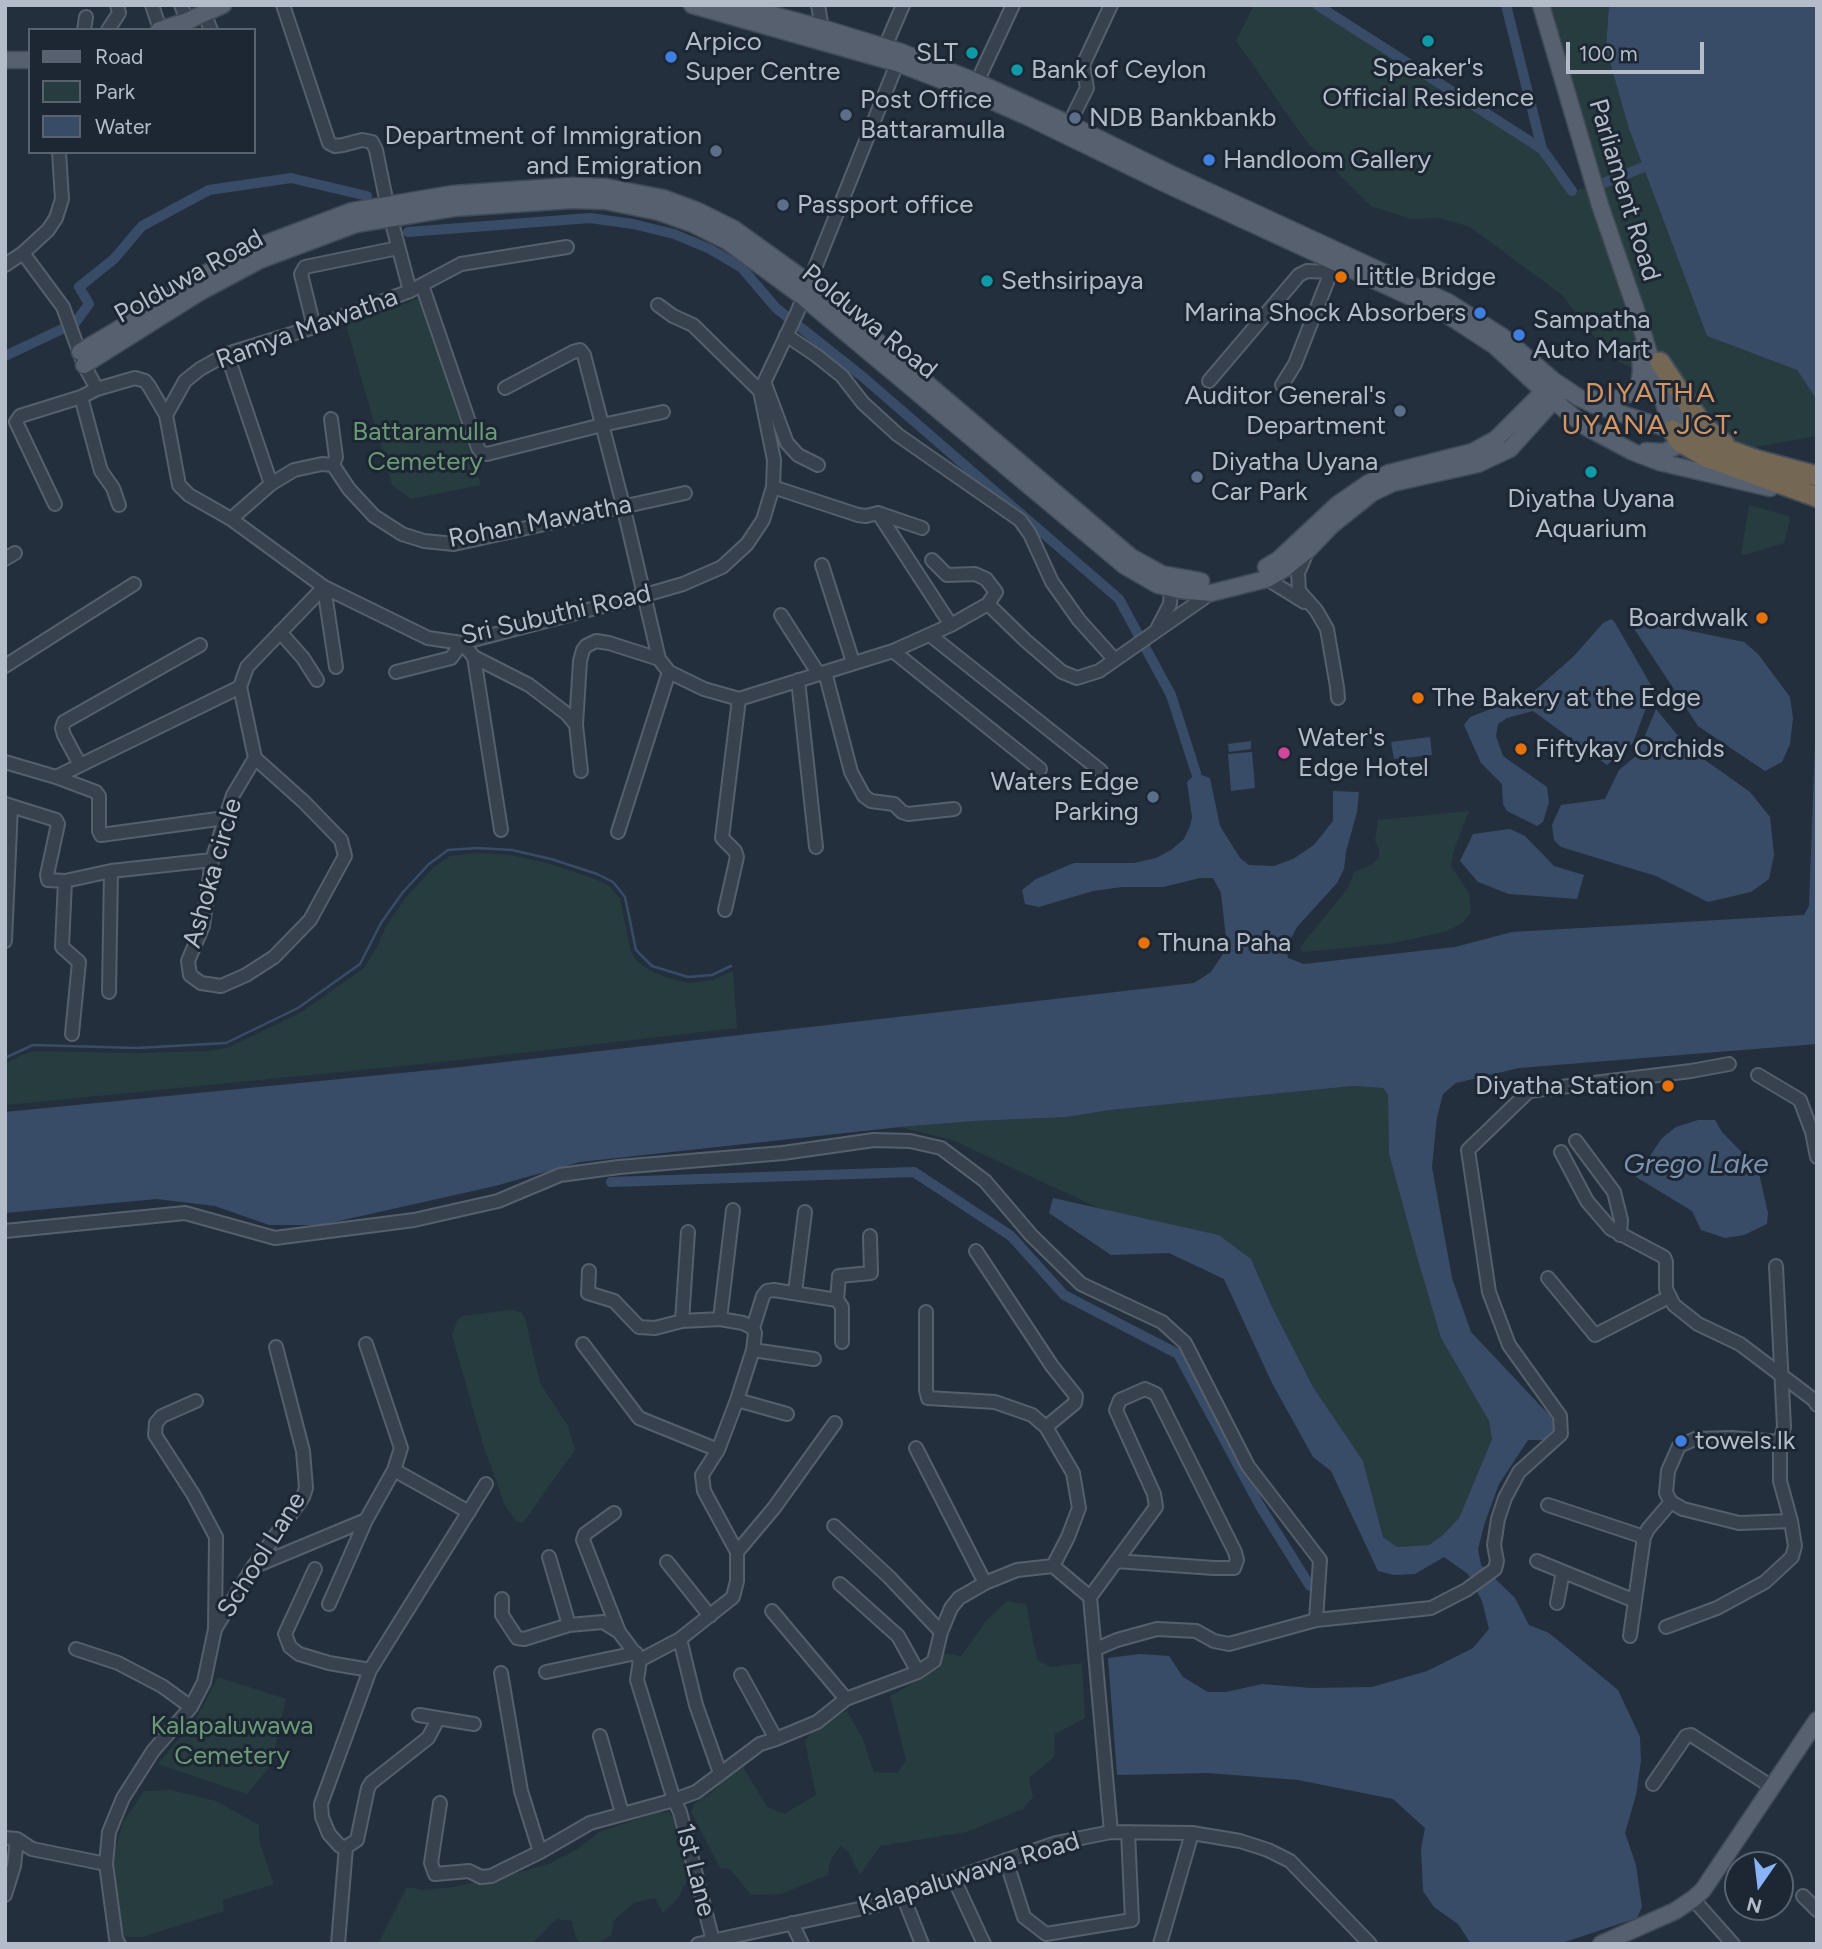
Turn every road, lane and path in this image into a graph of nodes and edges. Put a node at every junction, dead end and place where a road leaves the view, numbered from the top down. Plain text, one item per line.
1 (117, 5) edge
2 (152, 5) edge
3 (223, 5) edge
4 (283, 5) edge
5 (692, 5) edge
6 (737, 5) edge
7 (818, 5) edge
8 (903, 5) edge
9 (1013, 5) edge
10 (1111, 5) edge
11 (1542, 5) edge
12 (192, 17) edge
13 (109, 28) edge
14 (159, 28) edge
15 (162, 28) edge
16 (208, 28) edge
17 (822, 28) junction
18 (885, 47) junction
19 (899, 58) junction
20 (5, 60) edge
21 (28, 60) edge
22 (977, 82) junction
23 (1069, 124) junction
24 (59, 154) edge
25 (388, 211) junction
26 (567, 247) dead end
27 (398, 248) junction
28 (23, 253) junction
29 (5, 265) edge
30 (1334, 268) junction
31 (422, 285) junction
32 (806, 290) junction
33 (410, 291) junction
34 (658, 306) dead end
35 (1636, 310) junction
36 (314, 327) junction
37 (787, 332) junction
38 (227, 354) junction
39 (82, 359) junction
40 (1660, 362) junction
41 (1209, 381) dead end
42 (1282, 384) dead end
43 (762, 386) junction
44 (505, 388) dead end
45 (97, 389) junction
46 (1559, 392) junction
47 (81, 397) junction
48 (663, 412) dead end
49 (166, 415) junction
50 (331, 419) dead end
51 (602, 425) junction
52 (1678, 435) junction
53 (1602, 436) junction
54 (1733, 450) junction
55 (333, 465) junction
56 (818, 465) dead end
57 (1817, 477) edge
58 (271, 484) junction
59 (773, 487) junction
60 (685, 493) dead end
61 (1817, 497) edge
62 (55, 504) dead end
63 (119, 505) dead end
64 (623, 505) junction
65 (878, 513) junction
66 (232, 519) junction
67 (1328, 521) junction
68 (922, 528) dead end
69 (1309, 549) junction
70 (932, 559) dead end
71 (1281, 564) junction
72 (822, 565) dead end
73 (1267, 579) junction
74 (134, 584) dead end
75 (1177, 585) junction
76 (324, 587) junction
77 (1299, 591) junction
78 (1211, 593) junction
79 (645, 595) junction
80 (988, 604) junction
81 (1316, 610) junction
82 (780, 615) dead end
83 (951, 625) junction
84 (279, 632) junction
85 (930, 635) junction
86 (1153, 635) junction
87 (462, 643) junction
88 (200, 645) dead end
89 (894, 651) junction
90 (474, 657) junction
91 (659, 659) junction
92 (1114, 659) junction
93 (853, 662) junction
94 (5, 666) edge
95 (336, 667) dead end
96 (396, 672) dead end
97 (670, 672) junction
98 (822, 673) junction
99 (317, 680) dead end
100 (798, 680) junction
101 (240, 687) junction
102 (1338, 698) dead end
103 (739, 699) junction
104 (576, 725) junction
105 (255, 758) junction
106 (5, 762) edge
107 (80, 765) junction
108 (1040, 769) dead end
109 (581, 771) dead end
110 (1101, 771) dead end
111 (56, 777) junction
112 (8, 805) edge
113 (954, 809) dead end
114 (225, 818) junction
115 (501, 830) dead end
116 (618, 832) dead end
117 (816, 847) dead end
118 (212, 860) junction
119 (111, 871) junction
120 (65, 881) junction
121 (725, 910) dead end
122 (5, 942) edge
123 (109, 992) dead end
124 (72, 1034) dead end
125 (1729, 1064) dead end
126 (1758, 1076) dead end
127 (1576, 1141) dead end
128 (1561, 1152) dead end
129 (1817, 1157) edge
130 (733, 1209) dead end
131 (805, 1212) dead end
132 (5, 1231) edge
133 (688, 1232) dead end
134 (1620, 1235) junction
135 (870, 1236) dead end
136 (976, 1251) dead end
137 (1776, 1266) dead end
138 (589, 1271) dead end
139 (1548, 1278) dead end
140 (794, 1292) junction
141 (1669, 1297) junction
142 (837, 1300) junction
143 (926, 1312) dead end
144 (720, 1319) junction
145 (681, 1321) junction
146 (753, 1328) junction
147 (842, 1342) dead end
148 (366, 1344) dead end
149 (583, 1344) dead end
150 (275, 1347) dead end
151 (753, 1350) junction
152 (814, 1359) dead end
153 (1783, 1378) junction
154 (737, 1400) junction
155 (1816, 1400) edge
156 (196, 1401) dead end
157 (787, 1414) dead end
158 (835, 1423) dead end
159 (1046, 1427) junction
160 (1780, 1443) junction
161 (916, 1448) dead end
162 (718, 1450) junction
163 (394, 1470) junction
164 (486, 1484) dead end
165 (1671, 1502) junction
166 (1548, 1505) dead end
167 (469, 1512) junction
168 (614, 1513) dead end
169 (366, 1520) junction
170 (1791, 1521) junction
171 (834, 1526) dead end
172 (1644, 1537) junction
173 (737, 1552) junction
174 (549, 1557) dead end
175 (1116, 1561) junction
176 (1537, 1561) dead end
177 (667, 1562) dead end
178 (1052, 1566) junction
179 (253, 1567) junction
180 (315, 1569) dead end
181 (1563, 1572) junction
182 (985, 1583) junction
183 (841, 1584) dead end
184 (1090, 1597) junction
185 (502, 1599) dead end
186 (1635, 1601) junction
187 (1557, 1603) dead end
188 (329, 1604) dead end
189 (772, 1611) dead end
190 (710, 1616) junction
191 (1316, 1620) junction
192 (569, 1625) junction
193 (1666, 1627) dead end
194 (215, 1629) junction
195 (619, 1632) junction
196 (941, 1632) junction
197 (1630, 1636) dead end
198 (680, 1639) junction
199 (76, 1649) dead end
200 (1096, 1649) junction
201 (638, 1656) junction
202 (370, 1670) junction
203 (546, 1672) dead end
204 (918, 1672) junction
205 (501, 1673) dead end
206 (741, 1675) dead end
207 (846, 1699) junction
208 (191, 1707) junction
209 (419, 1715) dead end
210 (435, 1717) junction
211 (1817, 1720) edge
212 (474, 1724) dead end
213 (600, 1736) dead end
214 (776, 1739) junction
215 (720, 1773) junction
216 (1653, 1784) dead end
217 (1772, 1787) junction
218 (674, 1800) junction
219 (440, 1803) dead end
220 (622, 1813) junction
221 (1111, 1832) junction
222 (1128, 1832) junction
223 (1192, 1833) junction
224 (11, 1839) edge
225 (346, 1847) junction
226 (540, 1852) junction
227 (1006, 1860) junction
228 (106, 1864) junction
229 (954, 1879) junction
230 (5, 1895) edge
231 (903, 1896) junction
232 (1803, 1896) dead end
233 (1693, 1899) junction
234 (1817, 1910) edge
235 (792, 1923) junction
236 (1043, 1939) edge
237 (1606, 1941) edge
238 (705, 1943) edge
239 (119, 1944) edge
240 (338, 1944) edge
241 (802, 1944) edge
242 (922, 1944) edge
243 (984, 1944) edge
244 (1160, 1944) edge
245 (1370, 1944) edge
246 (1733, 1944) edge

1 - 13 street
2 - 14 street
3 - 12 main road
4 - 25 street
5 - 19 main road
6 - 17 main road
7 - 17 street
8 - 18 street
9 - 22 street
10 - 23 street
11 - 35 main road, Parliament Road
12 - 15 main road
12 - 16 street
17 - 18 main road
18 - 19 main road
19 - 22 main road
19 - 30 main road
19 - 32 street
20 - 21 main road
22 - 23 main road
23 - 46 main road
24 - 28 street
25 - 27 street
25 - 32 main road, Polduwa Road
25 - 39 main road, Polduwa Road
26 - 31 street, Ramya Mawatha
27 - 33 street
27 - 36 street
28 - 29 street
28 - 39 street
30 - 41 street
30 - 42 street
30 - 46 main road
31 - 33 street, Ramya Mawatha
31 - 51 street
32 - 37 street
32 - 75 main road, Polduwa Road
33 - 36 street, Ramya Mawatha
34 - 43 street
35 - 40 main road, Parliament Road
35 - 46 main road
35 - 52 main road, Parliament Road
36 - 38 street, Ramya Mawatha
37 - 43 street
37 - 92 street
38 - 49 street, Ramya Mawatha
38 - 58 street
39 - 45 street
40 - 52 main road, Parliament Road
40 - 54 highway
43 - 56 street
43 - 59 street, Sri Subuthi Road
44 - 51 street
45 - 47 street
45 - 49 street
46 - 52 main road
46 - 53 main road
46 - 67 main road, Polduwa Road
47 - 62 street
47 - 63 street
48 - 51 street
49 - 66 street, Sri Subuthi Road
50 - 55 street
51 - 64 street
52 - 53 main road
52 - 54 highway
52 - 61 highway
53 - 61 main road
54 - 57 highway
55 - 58 street
55 - 64 street, Rohan Mawatha
58 - 66 street
59 - 65 street
59 - 79 street, Sri Subuthi Road
60 - 64 street, Rohan Mawatha
64 - 79 street
65 - 68 street
65 - 83 street
66 - 76 street, Sri Subuthi Road
67 - 69 main road, Polduwa Road
67 - 71 main road, Polduwa Road
69 - 71 main road, Polduwa Road
69 - 77 street
70 - 80 street
71 - 73 main road, Polduwa Road
71 - 75 main road, Polduwa Road
71 - 77 street
72 - 93 street
73 - 78 main road, Polduwa Road
73 - 81 street
74 - 94 street
75 - 78 main road, Polduwa Road
75 - 86 street
76 - 84 street
76 - 87 street, Sri Subuthi Road
76 - 95 street
77 - 81 street
78 - 86 street
79 - 87 street, Sri Subuthi Road
79 - 91 street
80 - 83 street
80 - 92 street
81 - 102 street
82 - 98 street
83 - 85 street
84 - 99 street
84 - 101 street
85 - 89 street
85 - 110 street
86 - 92 street
87 - 90 street
87 - 96 street
88 - 107 street
89 - 93 street
89 - 108 street
90 - 104 street
90 - 115 street
91 - 97 street
91 - 104 street
93 - 98 street
97 - 103 street
97 - 116 street
98 - 100 street
98 - 113 street
100 - 103 street
100 - 117 street
101 - 105 street
101 - 107 street
103 - 121 street
104 - 109 street
105 - 114 street, Ashoka circle
105 - 118 street, Ashoka circle
106 - 111 street
107 - 111 street
111 - 114 street
112 - 120 street
112 - 122 street
114 - 118 street, Ashoka circle
118 - 119 street
119 - 120 street
119 - 123 street
120 - 124 street
125 - 191 street
126 - 129 street
127 - 134 street
128 - 134 street
130 - 144 street
131 - 140 street
132 - 191 street
133 - 145 street
134 - 141 street
135 - 142 street
136 - 159 street
137 - 153 street
138 - 145 street
139 - 141 street
140 - 142 street
140 - 146 street
141 - 153 street
142 - 147 street
143 - 159 street
144 - 145 street
144 - 146 street
146 - 151 street
148 - 163 street
149 - 162 street
150 - 179 street, School Lane
151 - 152 street
151 - 154 street
153 - 155 street
153 - 160 street
154 - 157 street
154 - 162 street
156 - 194 street
158 - 173 street
159 - 178 street
160 - 165 street
160 - 170 street
161 - 182 street
162 - 173 street
163 - 167 street
163 - 169 street
164 - 167 street
165 - 170 street
165 - 172 street
166 - 172 street
167 - 202 street
168 - 195 street
169 - 179 street
169 - 188 street
170 - 193 street
171 - 196 street
172 - 186 street
173 - 190 street
174 - 192 street
175 - 175 street
175 - 184 street
176 - 181 street
177 - 190 street
178 - 182 street
178 - 184 street
179 - 194 street, School Lane
180 - 202 street
181 - 186 street
181 - 187 street
182 - 196 street
183 - 204 street
184 - 200 street
185 - 192 street
186 - 197 street
189 - 207 street
190 - 198 street
191 - 200 street
192 - 195 street
194 - 208 street, School Lane
195 - 201 street
196 - 204 street
198 - 201 street
198 - 215 street
199 - 208 street
200 - 221 street
201 - 203 street
201 - 218 street, 1st Lane
202 - 225 street
204 - 207 street
205 - 226 street
206 - 214 street
207 - 214 street
208 - 228 street, School Lane
209 - 210 street
210 - 212 street
210 - 225 street
211 - 217 main road
213 - 220 street
214 - 215 street
215 - 218 street
216 - 217 street
217 - 233 main road
218 - 220 street
218 - 238 street, 1st Lane
219 - 226 street
220 - 226 street
221 - 222 street, Kalapaluwawa Road
221 - 227 street, Kalapaluwawa Road
222 - 223 street, Kalapaluwawa Road
222 - 236 street
223 - 244 street
223 - 245 street, Kalapaluwawa Road
224 - 228 street
224 - 230 street
225 - 240 street
227 - 229 street, Kalapaluwawa Road
227 - 236 street
228 - 239 street, School Lane
229 - 231 street, Kalapaluwawa Road
229 - 243 street
231 - 235 street, Kalapaluwawa Road
231 - 242 street
232 - 234 street
233 - 237 main road
233 - 246 street
235 - 238 street, Kalapaluwawa Road
235 - 241 street

